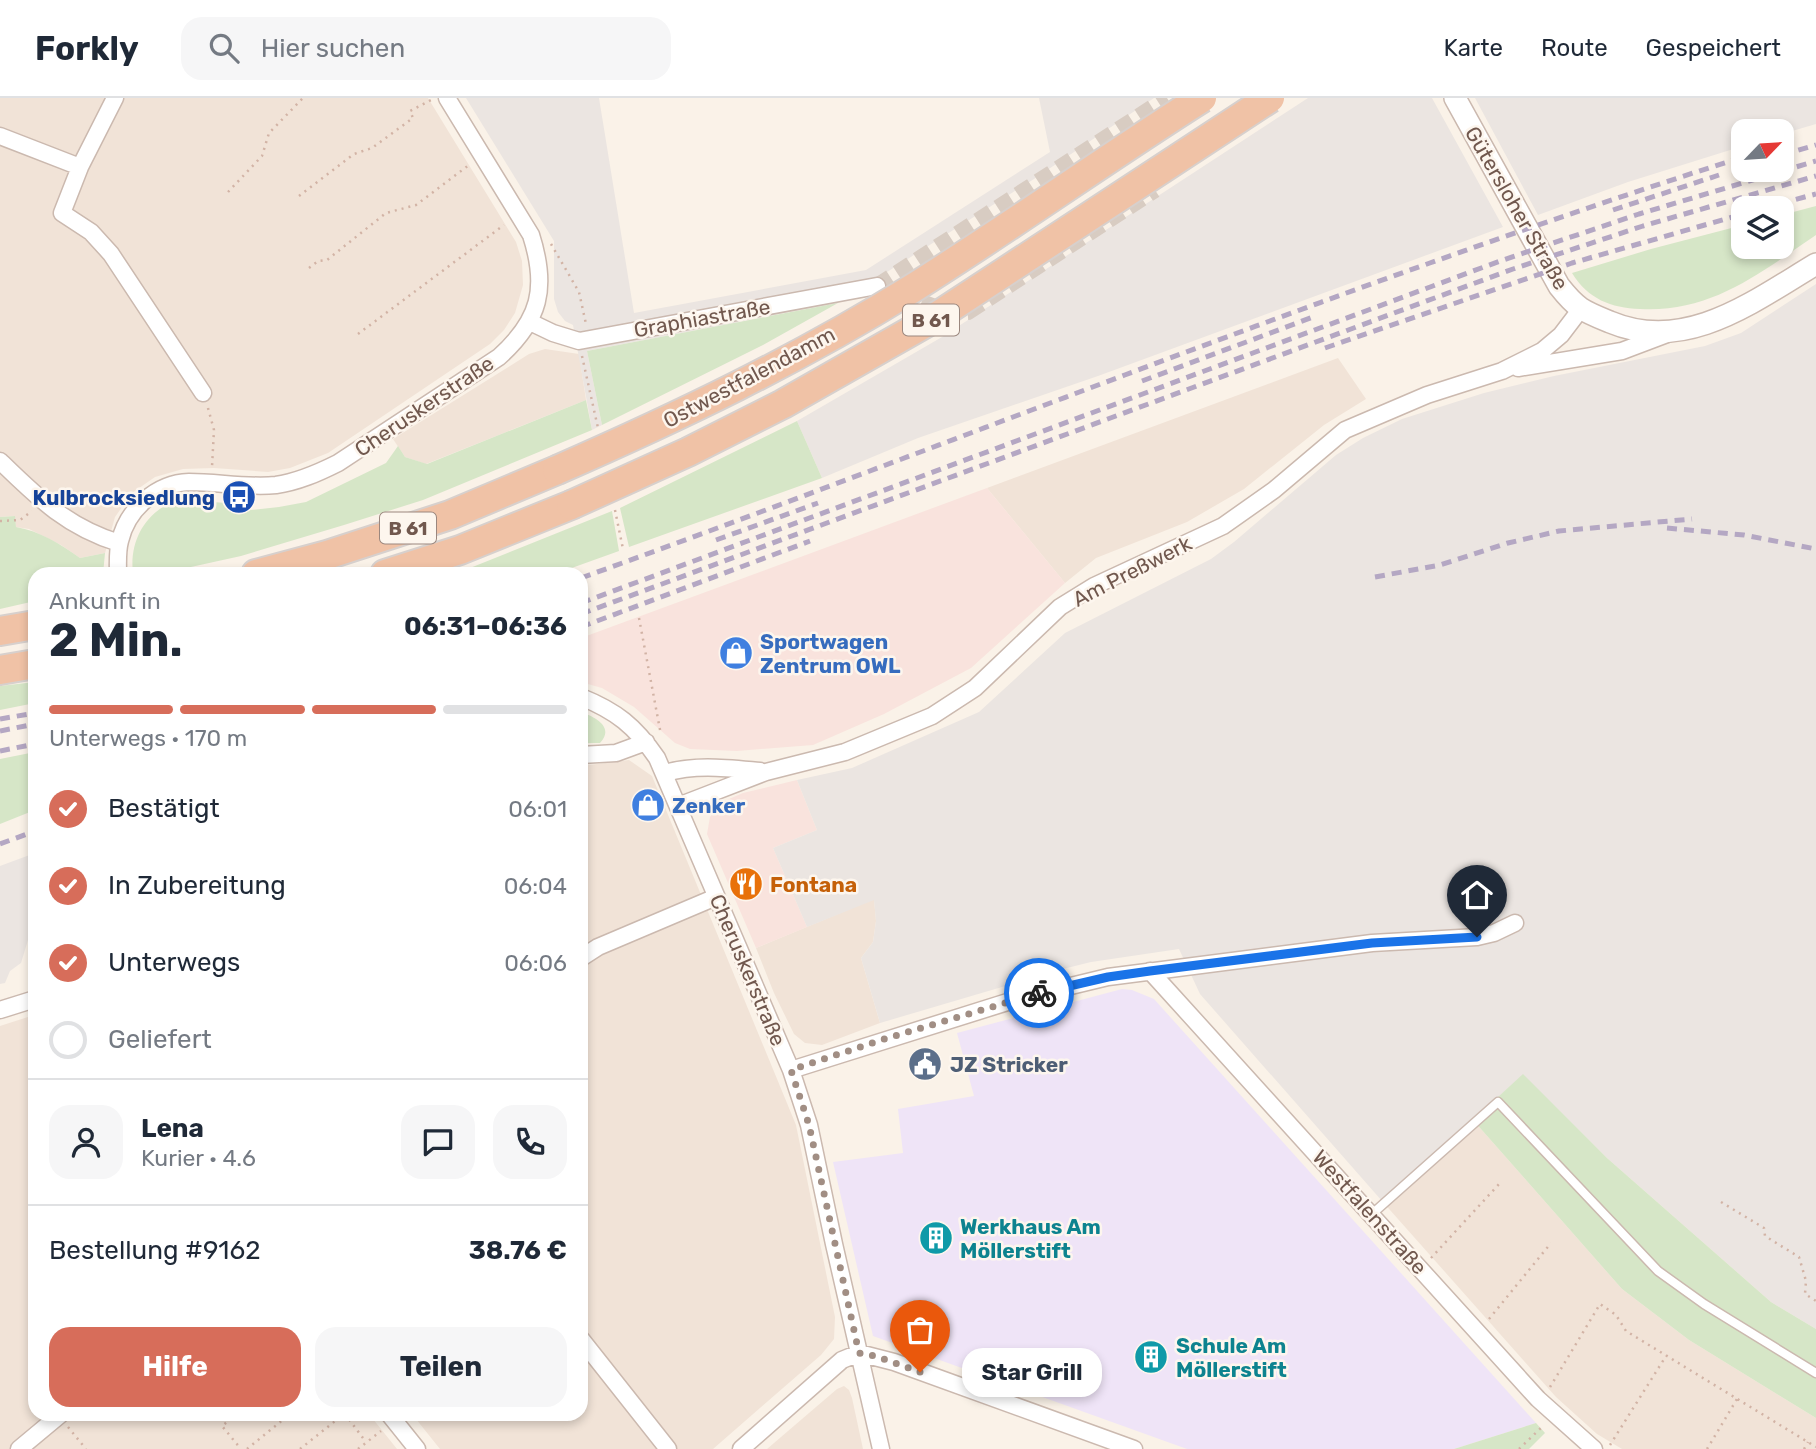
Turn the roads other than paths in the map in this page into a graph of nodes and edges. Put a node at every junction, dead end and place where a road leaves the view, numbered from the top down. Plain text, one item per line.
1 (115, 98) edge
2 (447, 98) edge
3 (1202, 98) edge
4 (1270, 98) edge
5 (1455, 98) edge
6 (0, 136) edge
7 (80, 167) junction
8 (1816, 264) edge
9 (877, 286) tunnel mouth
10 (1580, 310) junction
11 (530, 322) junction
12 (1672, 332) junction
13 (1502, 371) junction
14 (203, 393) road end
15 (0, 461) edge
16 (119, 542) junction
17 (118, 567) edge
18 (282, 567) edge
19 (407, 567) edge
20 (28, 626) edge
21 (0, 631) edge
22 (28, 665) edge
23 (0, 670) edge
24 (588, 700) edge
25 (646, 742) junction
26 (588, 755) edge
27 (765, 772) junction
28 (664, 773) junction
29 (678, 806) junction
30 (716, 897) junction
31 (1515, 923) dead end
32 (588, 953) edge
33 (1150, 971) junction
34 (28, 1001) edge
35 (0, 1010) edge
36 (791, 1070) junction
37 (1372, 1214) junction
38 (588, 1348) edge
39 (859, 1353) junction
40 (1816, 1373) edge
41 (53, 1421) edge
42 (395, 1421) edge
43 (19, 1449) edge
44 (417, 1449) edge
45 (668, 1449) edge
46 (741, 1449) edge
47 (881, 1449) edge
48 (1134, 1449) edge
49 (1594, 1449) edge

1 - 7 street
2 - 11 street, Cheruskerstraße
3 - 18 highway, Ostwestfalendamm / B 61, bridge
4 - 19 highway, Ostwestfalendamm / B 61, bridge
5 - 10 street, Gütersloher Straße
6 - 7 street
7 - 14 street
8 - 12 street, Gütersloher Straße
9 - 11 street, Graphiastraße
10 - 12 street, Gütersloher Straße
10 - 13 street, Am Preßwerk
11 - 16 street, Cheruskerstraße
12 - 13 street, Am Preßwerk
13 - 27 street, Am Preßwerk
15 - 16 street
16 - 17 street, Cheruskerstraße
20 - 21 highway
22 - 23 highway
24 - 25 street, Cheruskerstraße
25 - 26 street
25 - 28 street, Cheruskerstraße
27 - 28 street, Am Preßwerk
27 - 29 street, Am Preßwerk
28 - 29 street, Cheruskerstraße
29 - 30 street, Cheruskerstraße
30 - 32 street
30 - 36 street, Cheruskerstraße
31 - 33 street
33 - 36 street
33 - 37 street, Westfalenstraße
34 - 35 street
36 - 39 street, Cheruskerstraße
37 - 40 lane
37 - 49 street, Westfalenstraße
38 - 45 street
39 - 46 street
39 - 47 street, Cheruskerstraße
39 - 48 street
41 - 43 street
42 - 44 street

